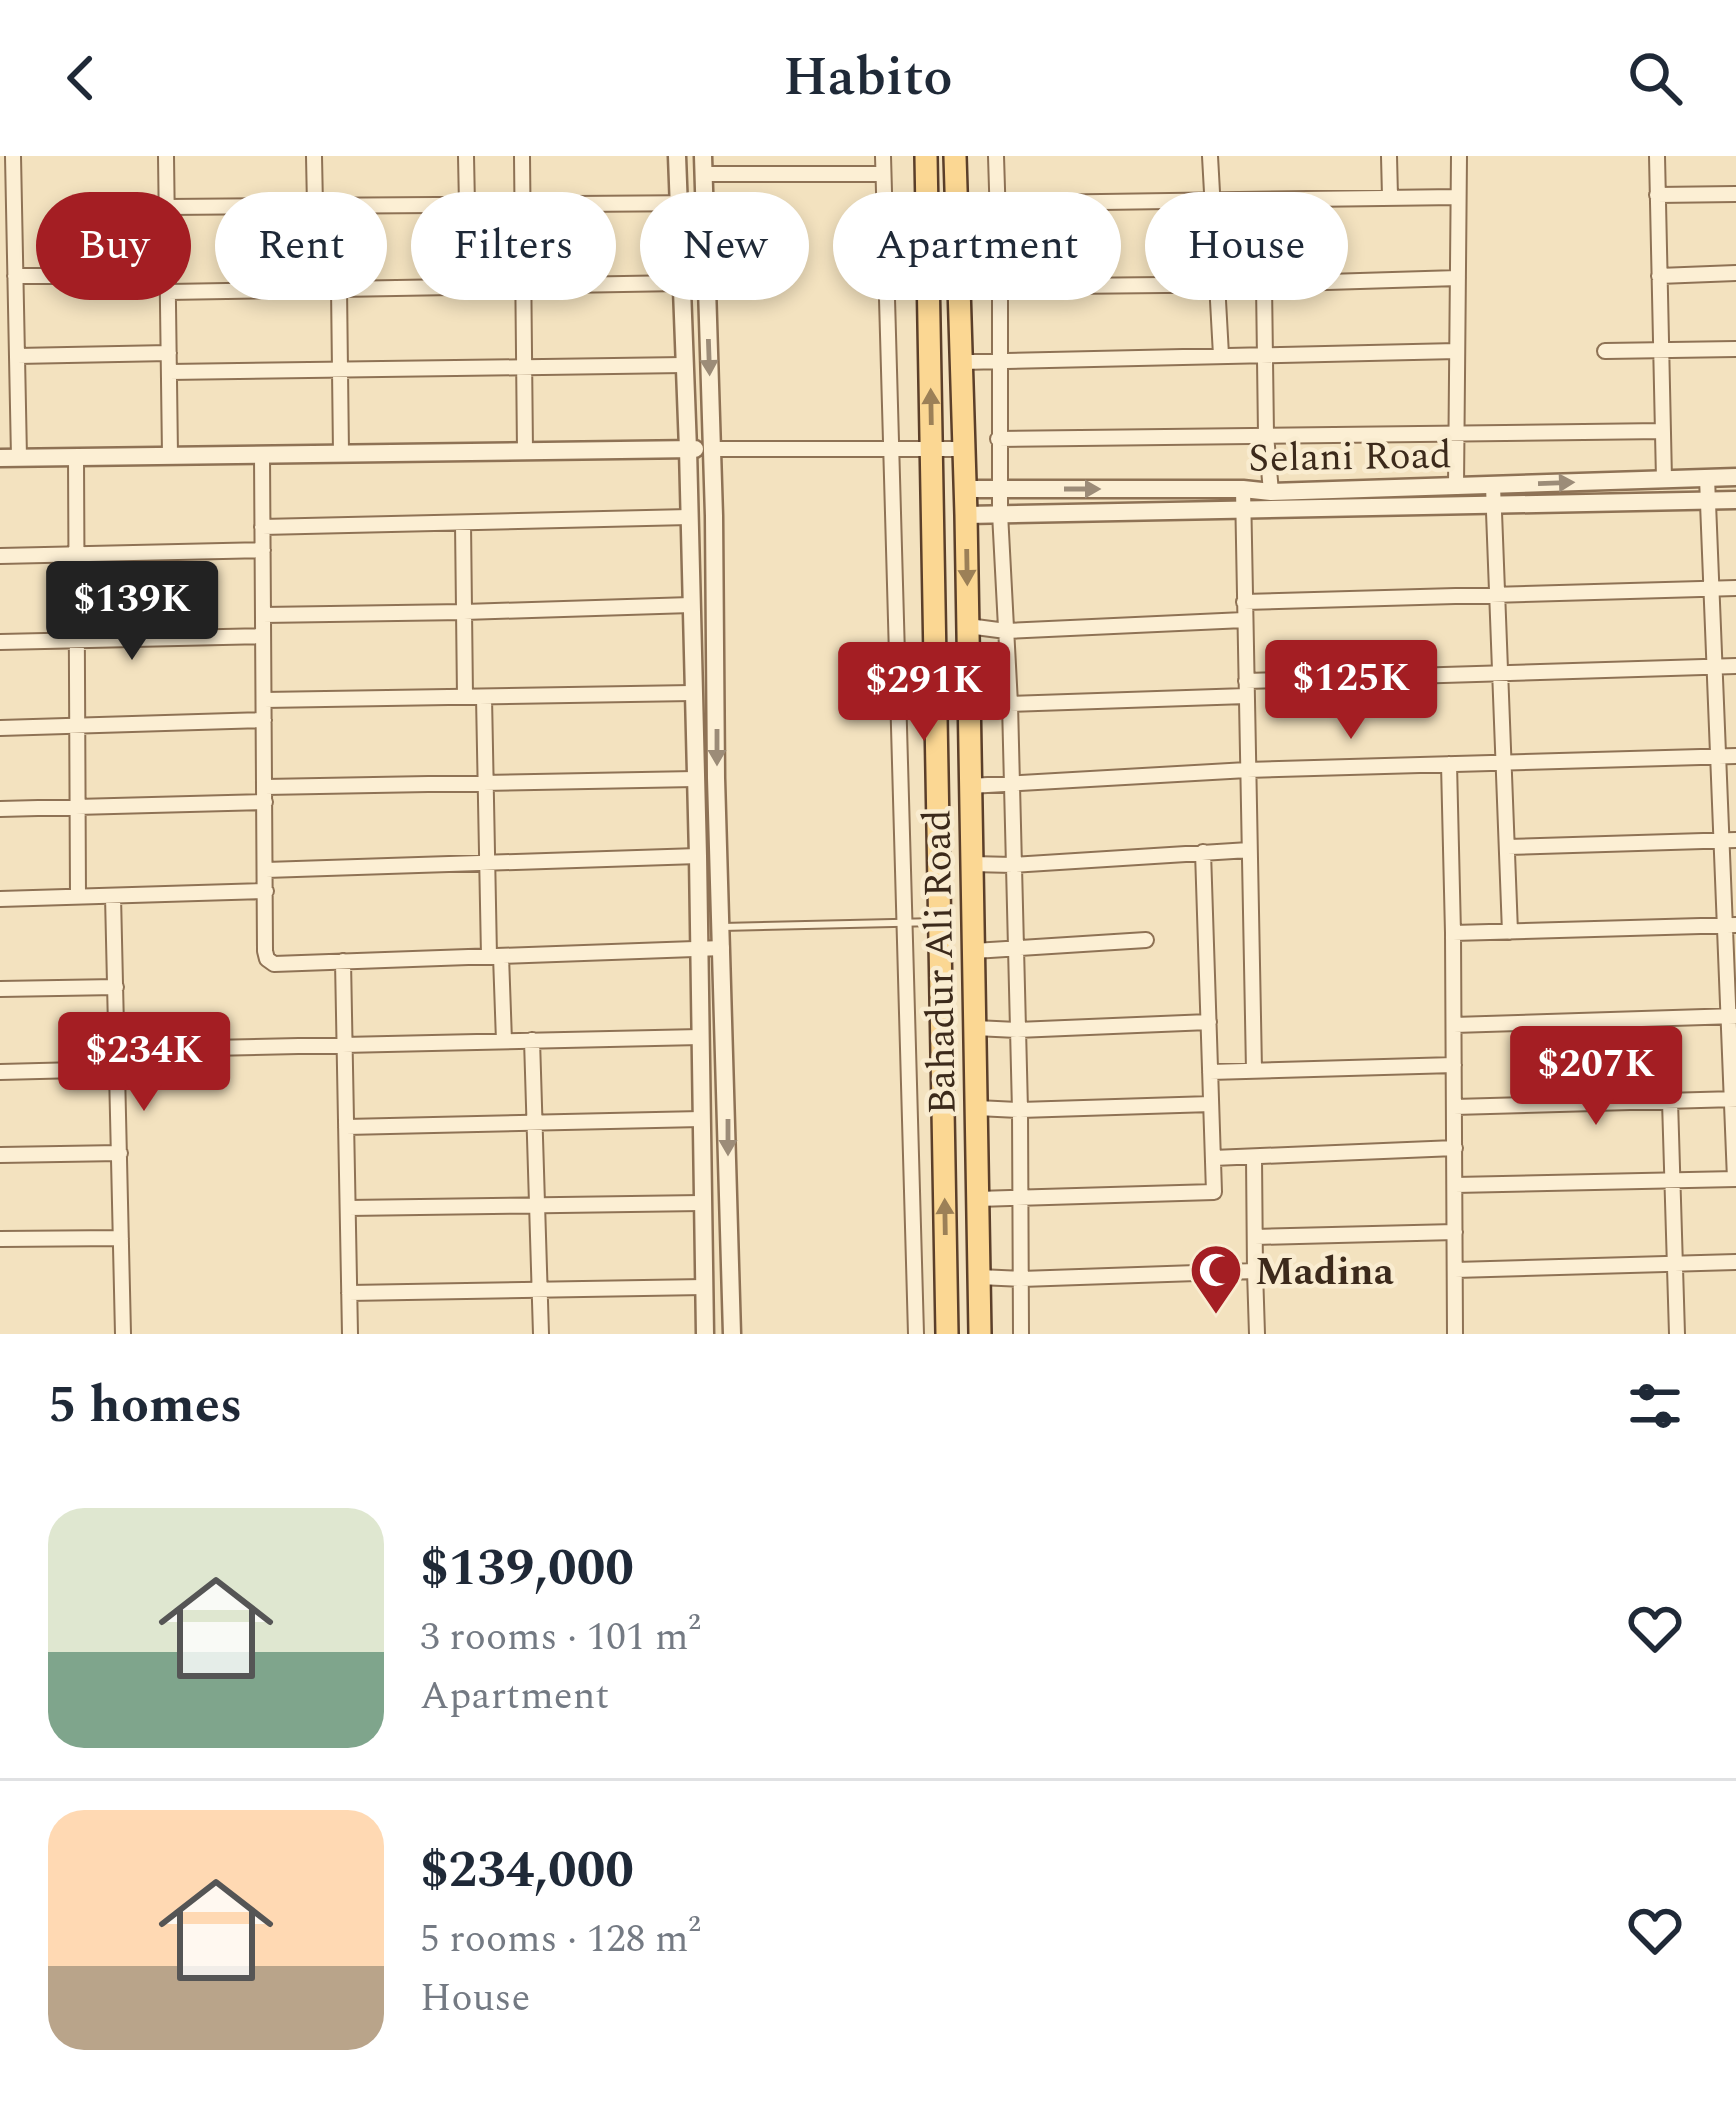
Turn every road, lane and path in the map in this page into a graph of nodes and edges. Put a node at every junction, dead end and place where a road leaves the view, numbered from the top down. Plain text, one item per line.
1 (13, 156) edge
2 (166, 156) edge
3 (314, 156) edge
4 (466, 156) edge
5 (522, 156) edge
6 (677, 156) edge
7 (883, 156) edge
8 (926, 156) edge
9 (955, 156) edge
10 (996, 156) edge
11 (1210, 156) edge
12 (1389, 156) edge
13 (1459, 156) edge
14 (1657, 156) edge
15 (704, 165) edge
16 (884, 174) junction
17 (167, 192) edge
18 (315, 192) edge
19 (466, 192) edge
20 (522, 192) edge
21 (678, 192) edge
22 (956, 192) edge
23 (997, 192) edge
24 (1212, 192) edge
25 (1736, 194) edge
26 (1658, 195) junction
27 (1390, 196) junction
28 (1348, 197) edge
29 (1457, 197) junction
30 (7, 231) edge
31 (1736, 273) edge
32 (15, 276) junction
33 (1659, 276) junction
34 (36, 277) edge
35 (1458, 278) junction
36 (1348, 281) edge
37 (168, 300) edge
38 (339, 300) edge
39 (524, 300) edge
40 (682, 300) edge
41 (708, 300) edge
42 (959, 300) edge
43 (1000, 300) edge
44 (1219, 300) edge
45 (1264, 300) edge
46 (8, 303) edge
47 (1736, 349) edge
48 (1457, 351) junction
49 (1605, 351) dead end
50 (1661, 351) junction
51 (169, 353) junction
52 (17, 356) junction
53 (1221, 356) junction
54 (1265, 356) junction
55 (961, 362) junction
56 (1000, 362) junction
57 (685, 365) junction
58 (524, 367) junction
59 (340, 369) junction
60 (169, 372) junction
61 (0, 381) edge
62 (18, 381) junction
63 (1663, 431) junction
64 (1456, 433) junction
65 (1266, 435) junction
66 (998, 439) junction
67 (892, 448) junction
68 (932, 448) junction
69 (964, 448) junction
70 (688, 449) junction
71 (712, 449) junction
72 (526, 451) junction
73 (340, 453) junction
74 (262, 454) junction
75 (170, 455) junction
76 (76, 457) junction
77 (10, 458) edge
78 (1736, 477) edge
79 (1707, 478) junction
80 (1664, 479) junction
81 (1493, 485) junction
82 (1456, 487) junction
83 (965, 489) junction
84 (1243, 489) junction
85 (1000, 490) junction
86 (1271, 492) junction
87 (1708, 500) junction
88 (1736, 500) edge
89 (1494, 506) junction
90 (1243, 510) junction
91 (1000, 513) junction
92 (966, 514) junction
93 (689, 517) junction
94 (463, 523) junction
95 (262, 527) junction
96 (262, 550) junction
97 (76, 554) junction
98 (0, 556) edge
99 (1712, 588) junction
100 (1736, 588) edge
101 (1498, 596) junction
102 (1244, 602) junction
103 (691, 605) junction
104 (464, 612) junction
105 (263, 615) junction
106 (1244, 620) junction
107 (968, 626) junction
108 (1006, 631) junction
109 (263, 636) junction
110 (77, 640) junction
111 (0, 642) edge
112 (1736, 666) edge
113 (1715, 667) junction
114 (1501, 673) junction
115 (1246, 688) junction
116 (692, 693) junction
117 (484, 697) junction
118 (465, 698) junction
119 (264, 700) junction
120 (969, 702) junction
121 (1010, 704) junction
122 (264, 720) junction
123 (77, 726) junction
124 (0, 728) edge
125 (1736, 756) edge
126 (1718, 757) junction
127 (1504, 763) junction
128 (1449, 764) junction
129 (1247, 770) junction
130 (694, 779) junction
131 (486, 783) junction
132 (1010, 783) junction
133 (970, 786) junction
134 (265, 794) junction
135 (78, 808) junction
136 (0, 809) edge
137 (1729, 840) edge
138 (1507, 847) junction
139 (1249, 850) junction
140 (1203, 852) junction
141 (698, 856) junction
142 (487, 864) junction
143 (972, 864) junction
144 (1013, 865) junction
145 (266, 870) junction
146 (266, 891) junction
147 (113, 896) junction
148 (78, 897) junction
149 (0, 899) edge
150 (940, 922) junction
151 (903, 923) junction
152 (1731, 926) edge
153 (721, 927) junction
154 (1510, 932) junction
155 (1454, 933) junction
156 (1146, 940) dead end
157 (722, 948) junction
158 (700, 949) junction
159 (1015, 950) junction
160 (974, 951) junction
161 (495, 956) junction
162 (343, 961) junction
163 (116, 987) junction
164 (0, 989) edge
165 (1732, 1016) edge
166 (1209, 1022) junction
167 (1454, 1025) junction
168 (975, 1028) junction
169 (1017, 1030) junction
170 (700, 1037) junction
171 (532, 1040) junction
172 (504, 1041) junction
173 (345, 1044) junction
174 (118, 1050) junction
175 (1454, 1065) junction
176 (118, 1069) junction
177 (1254, 1070) junction
178 (0, 1072) edge
179 (1210, 1072) junction
180 (1734, 1099) edge
181 (1670, 1101) junction
182 (1211, 1104) junction
183 (1454, 1107) junction
184 (976, 1108) junction
185 (1020, 1110) junction
186 (701, 1119) junction
187 (533, 1122) junction
188 (346, 1127) junction
189 (1454, 1148) junction
190 (120, 1153) junction
191 (0, 1154) edge
192 (1254, 1156) junction
193 (1213, 1158) junction
194 (1735, 1179) edge
195 (1673, 1181) junction
196 (1455, 1185) junction
197 (1020, 1198) junction
198 (978, 1199) junction
199 (701, 1203) junction
200 (536, 1206) junction
201 (348, 1208) junction
202 (1455, 1232) junction
203 (122, 1238) junction
204 (1255, 1238) junction
205 (0, 1239) edge
206 (1736, 1262) edge
207 (1675, 1263) junction
208 (1455, 1270) junction
209 (1256, 1271) junction
210 (979, 1277) junction
211 (1021, 1279) junction
212 (704, 1287) junction
213 (540, 1289) junction
214 (349, 1292) junction
215 (123, 1334) edge
216 (350, 1334) edge
217 (541, 1334) edge
218 (705, 1334) edge
219 (732, 1334) edge
220 (916, 1334) edge
221 (946, 1334) edge
222 (980, 1334) edge
223 (1021, 1334) edge
224 (1257, 1334) edge
225 (1455, 1334) edge
226 (1677, 1334) edge

1 - 30 street
2 - 17 street
3 - 18 street
4 - 19 street
5 - 20 street
6 - 21 street
7 - 16 street
68 -> 8 main road, Bahadur Ali Road
9 - 22 main road, Bahadur Ali Road
10 - 23 street
11 - 24 street
12 - 27 street
13 - 29 street
14 - 26 street
15 - 16 street
16 - 67 street
25 - 26 street
26 - 33 street
27 - 28 street
27 - 29 street
29 - 35 street
30 - 32 street
31 - 33 street
32 - 34 street
32 - 46 street
33 - 50 street
35 - 36 street
35 - 48 street
37 - 51 street
38 - 59 street
39 - 58 street
40 - 57 street
41 -> 71 street
42 - 55 main road, Bahadur Ali Road
43 - 56 street
44 - 53 street
45 - 54 street
46 - 52 street
47 - 50 street
48 - 54 street
48 - 64 street
49 - 50 street
50 - 63 street
51 - 52 street
51 - 60 street
52 - 62 street
53 - 54 street
53 - 56 street
54 - 65 street
55 - 56 street
55 - 69 main road, Bahadur Ali Road
56 - 66 street
57 - 58 street
57 - 70 street
58 - 59 street
58 - 72 street
59 - 60 street
59 - 73 street
60 - 75 street
61 - 62 street
62 - 77 street
63 - 64 street
63 - 80 street
64 - 65 street
64 - 82 street
65 - 66 street
65 - 86 street
66 - 85 street
67 - 68 street
67 - 71 street
67 - 151 street
68 - 69 street
68 - 150 main road, Bahadur Ali Road
69 - 83 main road, Bahadur Ali Road
70 - 71 street
70 - 72 street
70 - 93 street
71 -> 153 street
72 - 73 street
73 - 74 street
74 - 75 street
74 - 95 street
75 - 76 street
76 - 77 street
76 - 97 street
78 - 79 street, Selani Road
79 - 80 street, Selani Road
79 - 87 street
81 -> 80 street, Selani Road
81 - 82 street, Selani Road
81 - 89 street
82 - 86 street, Selani Road
83 - 85 street, Selani Road
83 - 92 main road, Bahadur Ali Road
85 -> 84 street, Selani Road
84 - 86 street, Selani Road
84 - 90 street
85 - 91 street
87 - 88 street, Selani Road
87 - 89 street, Selani Road
87 - 99 street
89 - 90 street, Selani Road
89 - 101 street
90 - 91 street, Selani Road
90 - 102 street
91 - 92 street, Selani Road
91 - 108 street
92 -> 107 main road, Bahadur Ali Road
93 - 94 street
93 - 103 street
94 - 95 street
94 - 104 street
95 - 96 street
96 - 97 street
96 - 105 street
97 - 98 street
97 - 110 street
99 - 100 street
99 - 101 street
99 - 113 street
101 - 102 street
101 - 114 street
102 - 106 street
103 - 104 street
103 - 116 street
104 - 105 street
104 - 118 street
105 - 109 street
106 - 108 street
106 - 115 street
107 - 108 street
107 - 120 main road, Bahadur Ali Road
108 - 121 street
109 - 110 street
109 - 119 street
110 - 111 street
110 - 123 street
112 - 113 street
113 - 114 street
113 - 126 street
114 - 115 street
114 - 127 street
115 - 121 street
115 - 129 street
116 - 117 street
116 - 130 street
117 - 118 street
117 - 131 street
118 - 119 street
119 - 122 street
120 - 121 street
120 - 133 main road, Bahadur Ali Road
121 - 132 street
122 - 123 street
122 - 134 street
123 - 124 street
123 - 135 street
125 - 126 street
126 - 127 street
126 - 137 street
127 - 128 street
127 - 138 street
128 - 129 street
128 - 155 street
129 - 132 street
129 - 139 street
130 - 131 street
130 - 141 street
131 - 134 street
131 - 142 street
132 - 133 street
132 - 144 street
133 - 143 main road, Bahadur Ali Road
134 - 135 street
134 - 145 street
135 - 136 street
135 - 148 street
137 - 138 street
137 - 152 street
138 - 154 street
139 - 140 street
139 - 177 street
140 - 144 street
140 - 166 street
141 - 142 street
141 - 158 street
142 - 145 street
142 - 161 street
143 - 144 street
143 - 160 main road, Bahadur Ali Road
144 - 159 street
145 - 146 street
146 - 147 street
146 - 162 street
147 - 148 street
147 - 163 street
148 - 149 street
150 - 151 lane
221 -> 150 main road, Bahadur Ali Road
151 - 153 lane
151 - 220 street
152 - 154 street
152 - 165 street
153 - 157 street
154 - 155 street
155 - 167 street
156 - 159 street
157 - 158 street
157 -> 219 street
158 - 161 street
158 - 170 street
159 - 160 street
159 - 169 street
160 - 168 main road, Bahadur Ali Road
161 - 162 street
161 - 172 street
162 - 173 street
163 - 164 street
163 - 174 street
165 - 167 street
165 - 180 street
166 - 169 street
166 - 179 street
167 - 175 street
168 - 169 street
168 - 184 main road, Bahadur Ali Road
169 - 185 street
170 - 171 street
170 - 186 street
171 - 172 street
171 - 187 street
172 - 173 street
173 - 174 street
173 - 188 street
174 - 176 street
175 - 177 street
175 - 183 street
176 - 178 street
176 - 190 street
177 - 179 street
179 - 182 street
180 - 181 street
180 - 194 street
181 - 183 street
181 - 195 street
182 - 185 street
182 - 193 street
183 - 189 street
184 - 185 street
184 - 198 main road, Bahadur Ali Road
185 - 197 street
186 - 187 street
186 - 199 street
187 - 188 street
187 - 200 street
188 - 201 street
189 - 192 street
189 - 196 street
190 - 191 street
190 - 203 street
192 - 193 street
192 - 204 street
193 - 197 street
194 - 195 street
195 - 196 street
195 - 207 street
196 - 202 street
197 - 198 street
197 - 211 street
198 - 210 main road, Bahadur Ali Road
199 - 200 street
199 - 212 street
200 - 201 street
200 - 213 street
201 - 214 street
202 - 204 street
202 - 208 street
203 - 205 street
203 - 215 street
204 - 209 street
206 - 207 street
207 - 208 street
207 - 226 street
208 - 225 street
209 - 211 street
209 - 224 street
210 - 211 street
210 - 222 main road, Bahadur Ali Road
211 - 223 street
212 - 213 street
212 - 218 street
213 - 214 street
213 - 217 street
214 - 216 street

